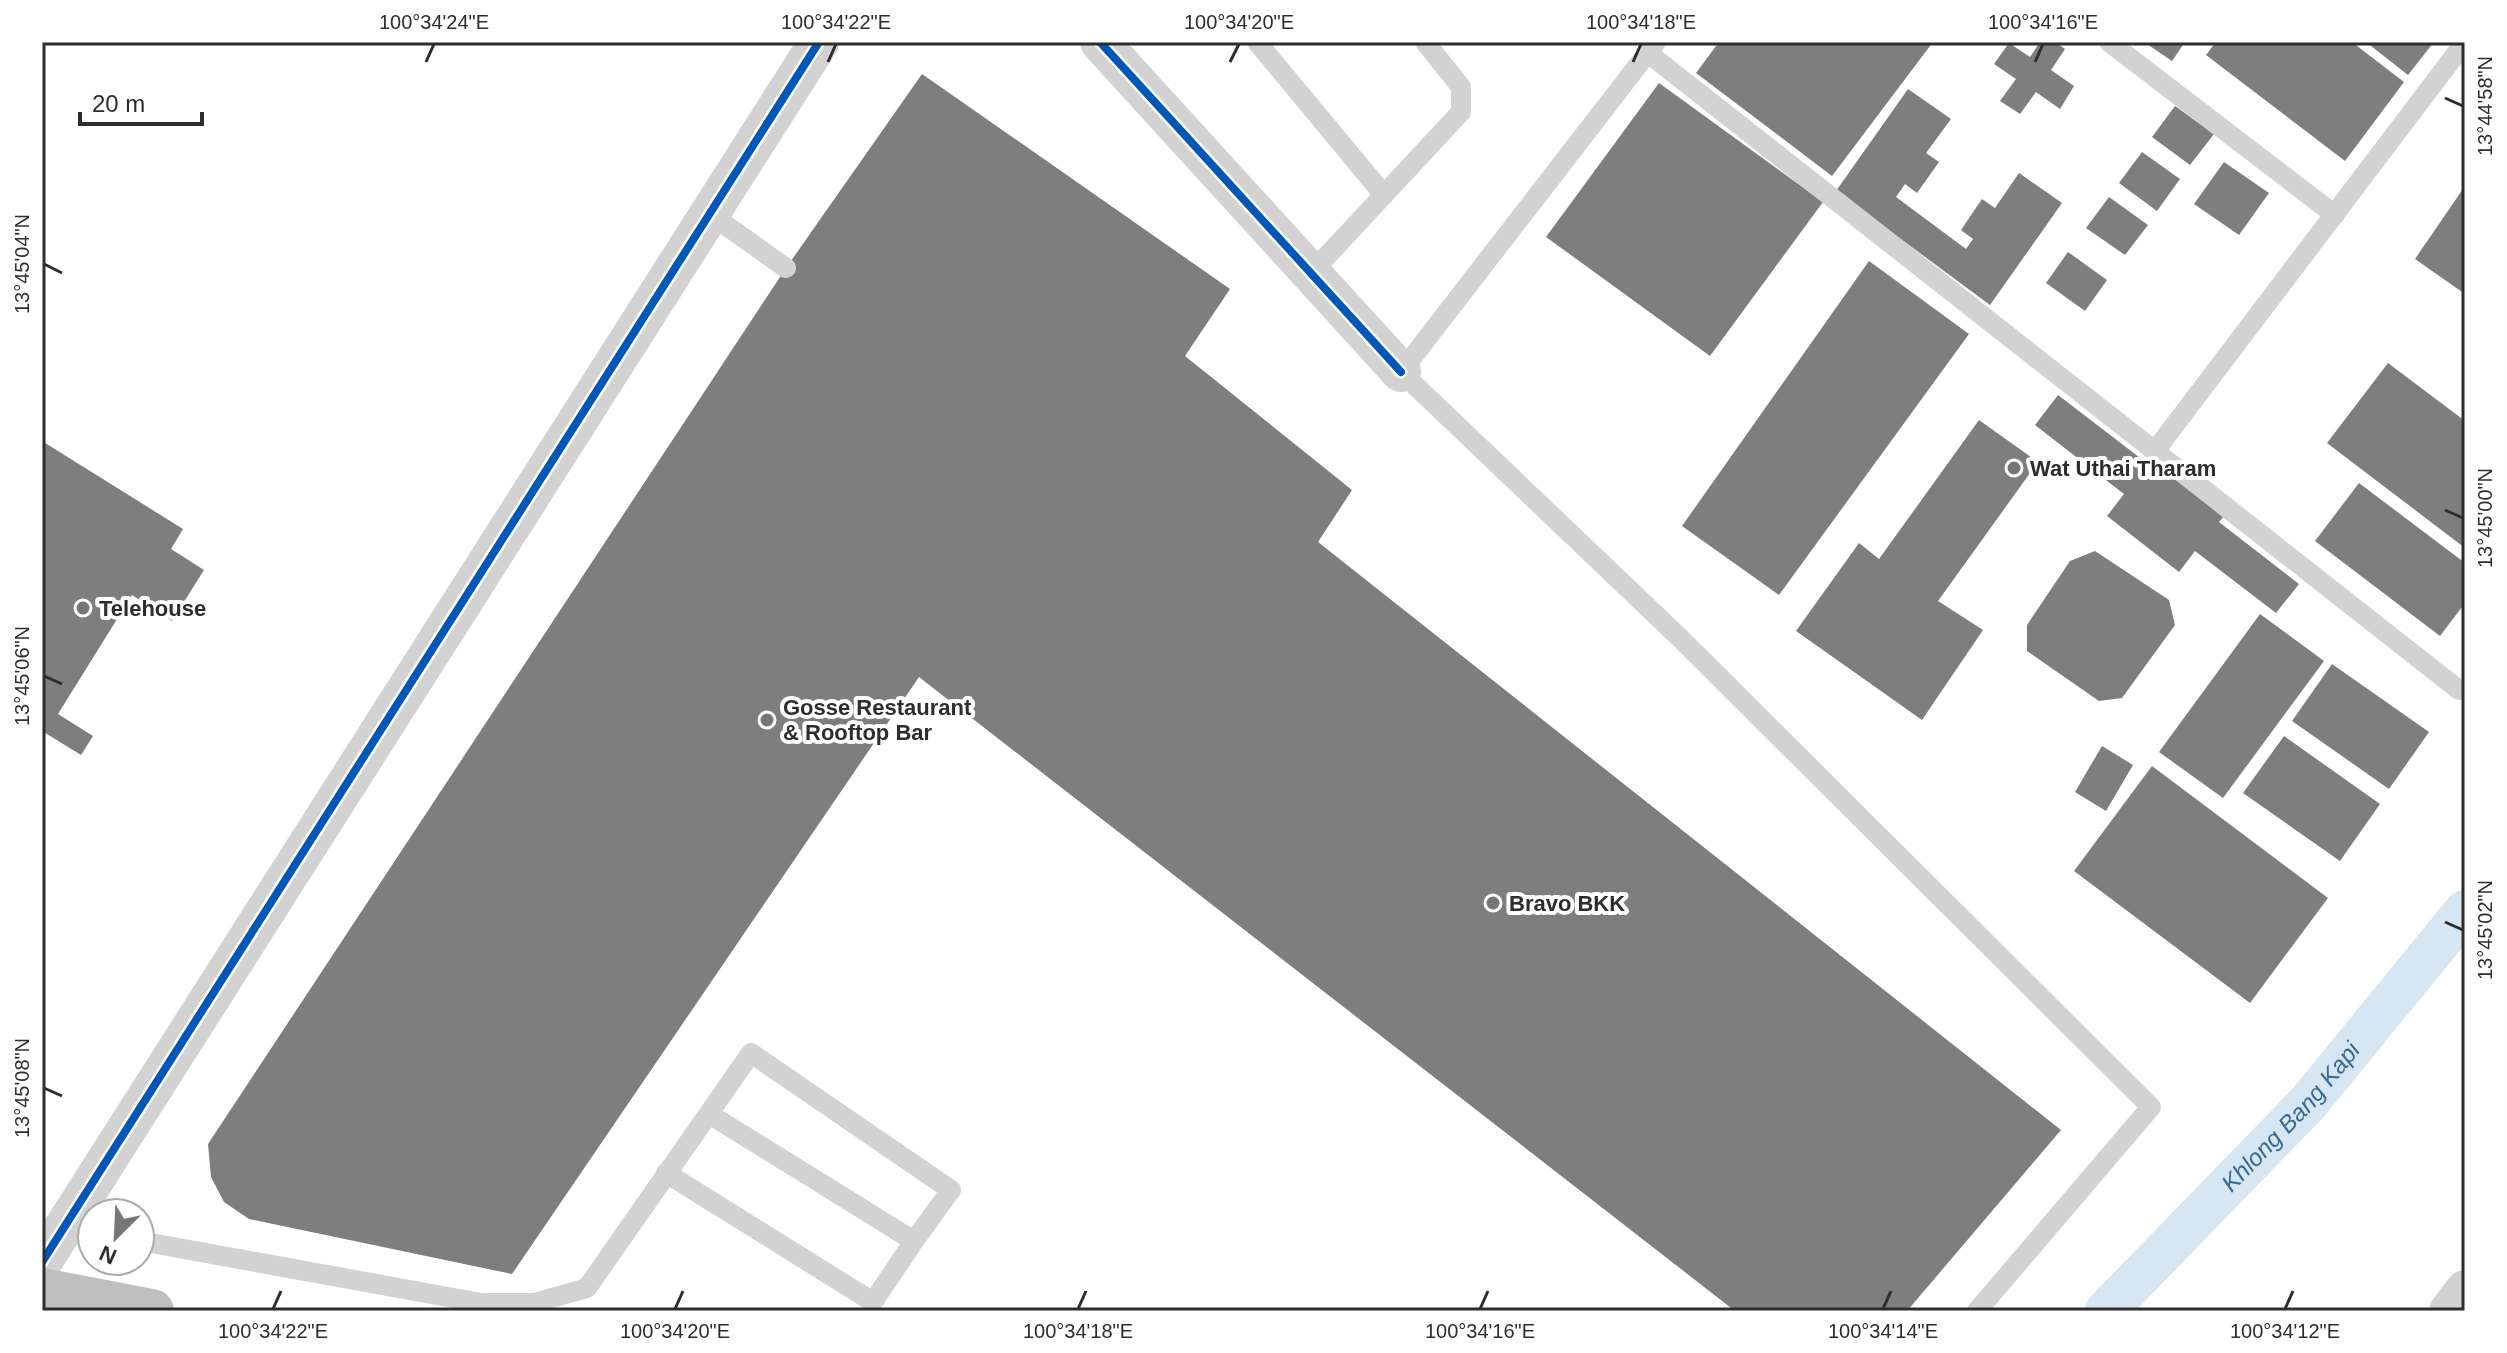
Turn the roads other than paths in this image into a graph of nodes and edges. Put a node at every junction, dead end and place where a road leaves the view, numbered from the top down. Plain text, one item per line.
1 (819, 42) edge
2 (1100, 42) edge
3 (1257, 42) edge
4 (1425, 42) edge
5 (2109, 42) edge
6 (2465, 42) edge
7 (1652, 47) edge
8 (1384, 195) junction
9 (710, 214) junction
10 (2335, 215) junction
11 (786, 268) dead end
12 (1311, 273) junction
13 (1401, 372) junction
14 (2155, 451) junction
15 (2459, 690) dead end
16 (709, 1114) junction
17 (666, 1173) junction
18 (99, 1197) edge
19 (76, 1232) edge
20 (914, 1241) junction
21 (156, 1244) edge
22 (42, 1262) edge
23 (42, 1290) edge
24 (2465, 1290) edge
25 (152, 1311) edge
26 (1977, 1311) edge
27 (2449, 1311) edge

1 - 9 street
2 - 12 street
3 - 8 lane
4 - 8 lane
5 - 10 lane
6 - 10 lane
7 - 13 lane
7 - 14 lane
8 - 12 lane
9 - 11 lane
9 - 18 street
10 - 14 lane
12 - 13 street
13 - 26 lane
14 - 15 lane
16 - 17 lane
16 - 20 lane
16 - 20 lane
17 - 20 lane
17 - 21 lane
19 - 22 street
23 - 25 highway
24 - 27 street

